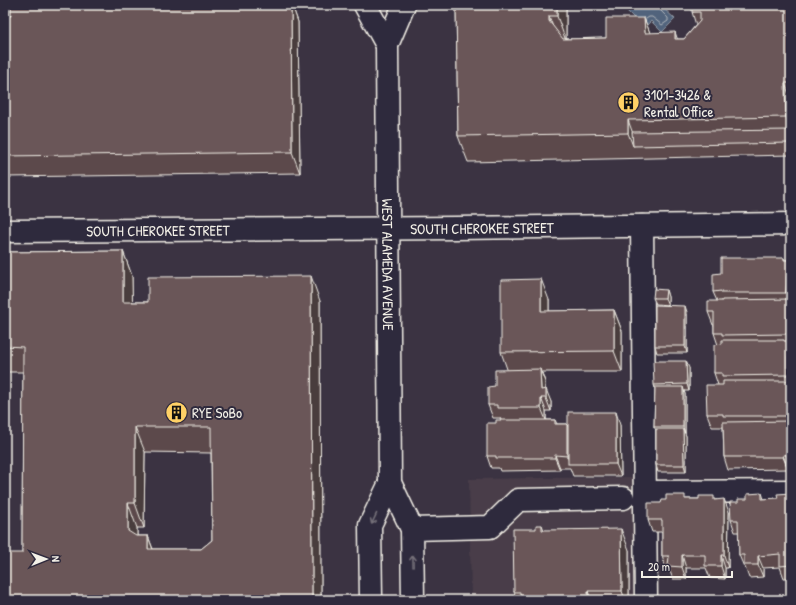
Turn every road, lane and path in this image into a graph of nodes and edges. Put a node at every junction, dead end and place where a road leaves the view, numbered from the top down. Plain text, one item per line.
1 (365, 5) edge
2 (404, 5) edge
3 (387, 46) junction
4 (791, 224) edge
5 (642, 226) junction
6 (388, 229) junction
7 (5, 231) edge
8 (390, 483) junction
9 (791, 491) edge
10 (645, 492) junction
11 (623, 498) dead end
12 (412, 529) junction
13 (371, 600) edge
14 (413, 600) edge
15 (646, 600) edge

1 - 3 street, WEST ALAMEDA AVENUE
2 - 3 street, WEST ALAMEDA AVENUE
3 - 6 street, WEST ALAMEDA AVENUE
4 - 5 street, SOUTH CHEROKEE STREET
5 - 6 street, SOUTH CHEROKEE STREET
5 - 10 street
6 - 7 street, SOUTH CHEROKEE STREET
6 - 8 street, WEST ALAMEDA AVENUE
8 - 12 street, WEST ALAMEDA AVENUE
8 -> 13 street, WEST ALAMEDA AVENUE
9 - 10 street
10 - 15 street
11 - 12 street
14 -> 12 street, WEST ALAMEDA AVENUE

